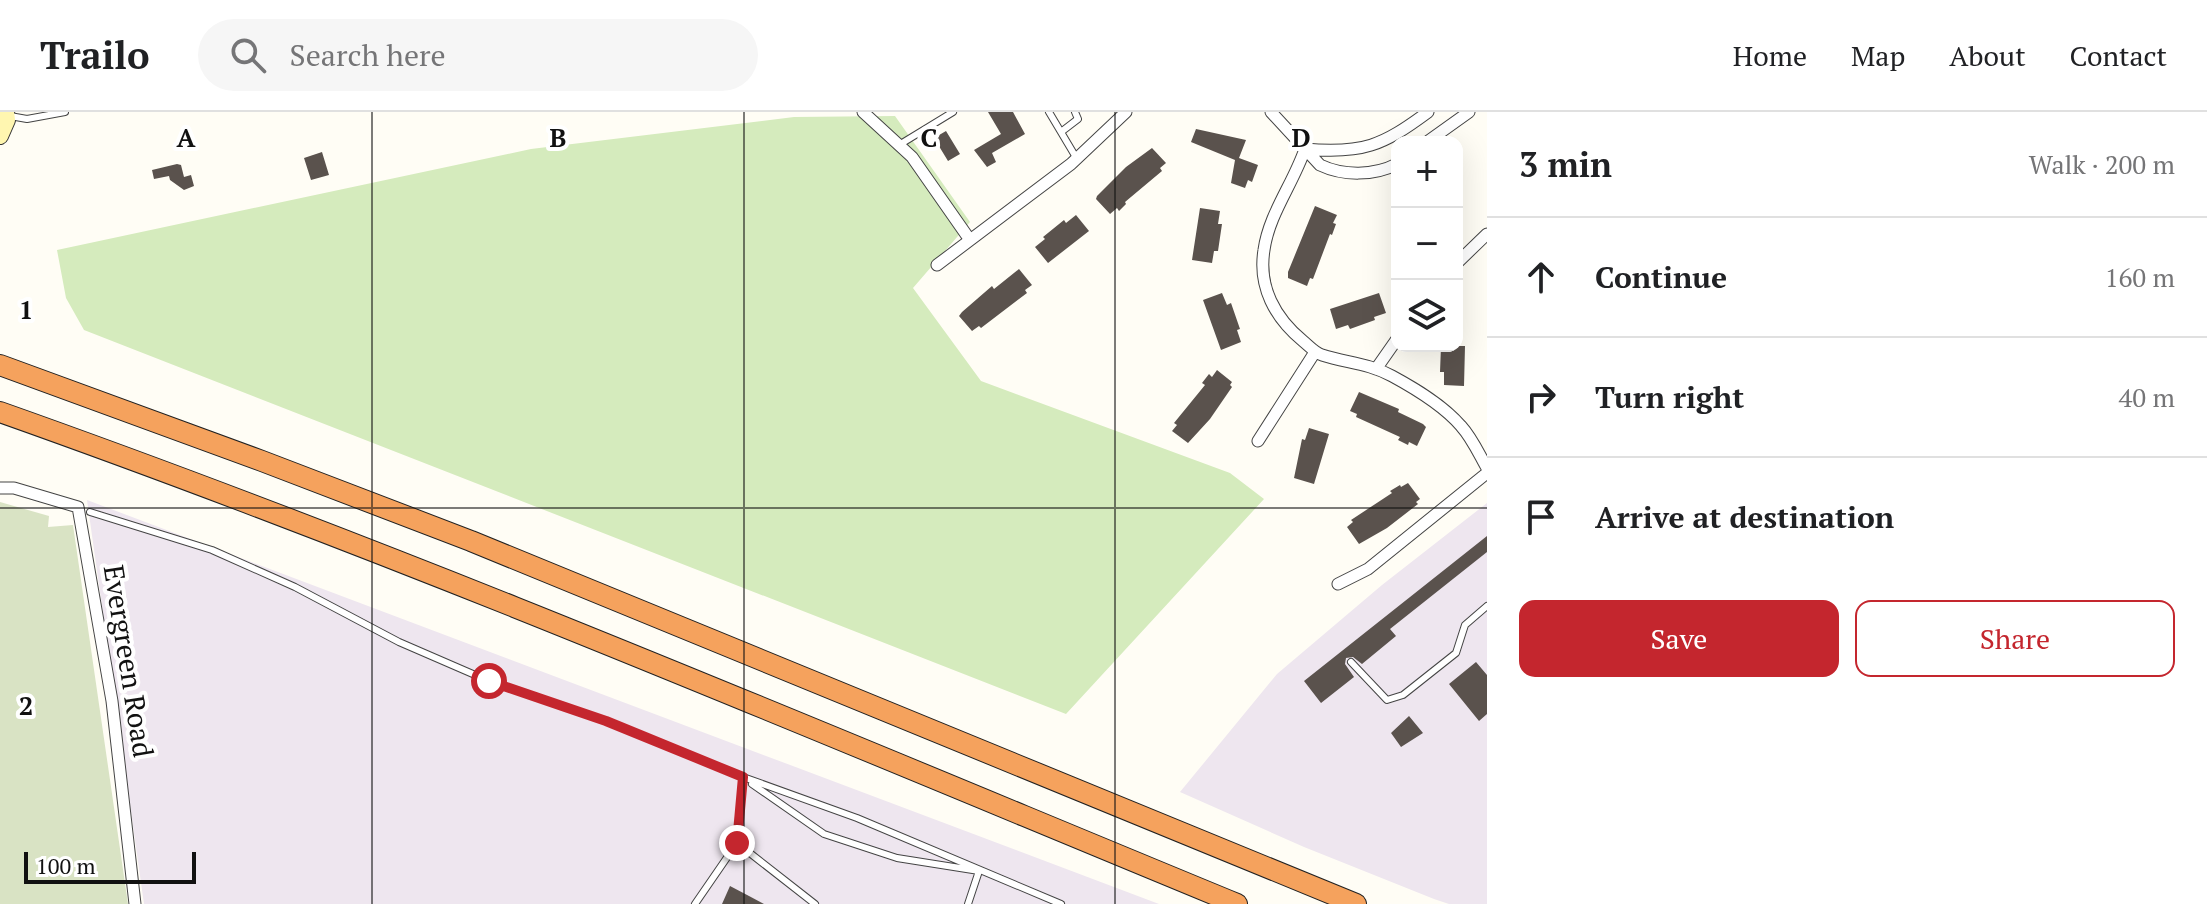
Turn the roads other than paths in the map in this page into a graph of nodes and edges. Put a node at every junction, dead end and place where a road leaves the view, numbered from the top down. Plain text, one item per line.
1 (65, 112) edge
2 (863, 112) edge
3 (953, 112) edge
4 (1049, 112) edge
5 (1075, 112) edge
6 (1271, 112) edge
7 (1428, 112) edge
8 (1469, 112) edge
9 (1121, 114) edge
10 (5, 121) edge
11 (1061, 132) junction
12 (1435, 136) edge
13 (899, 145) junction
14 (1305, 149) junction
15 (1077, 159) junction
16 (1391, 167) edge
17 (1487, 234) edge
18 (970, 240) junction
19 (1463, 258) edge
20 (937, 265) dead end
21 (1391, 348) edge
22 (1315, 352) junction
23 (0, 365) edge
24 (1376, 369) junction
25 (0, 412) edge
26 (1258, 441) dead end
27 (1487, 470) edge
28 (0, 488) edge
29 (90, 512) dead end
30 (1338, 584) dead end
31 (1487, 606) edge
32 (1351, 662) dead end
33 (743, 777) junction
34 (737, 843) junction
35 (979, 871) junction
36 (135, 904) edge
37 (695, 904) edge
38 (815, 904) edge
39 (968, 904) edge
40 (1061, 904) edge
41 (1237, 904) edge
42 (1356, 904) edge

1 - 10 lane
2 - 13 street
3 - 13 lane
4 - 11 lane
5 - 11 lane
6 - 14 street
7 - 14 street
8 - 12 street
9 - 15 street
11 - 15 lane
13 - 18 street
14 - 16 street
14 - 22 street
15 - 18 street
17 - 19 street
18 - 20 street
21 - 24 street
22 - 24 street
22 - 26 street
23 - 42 highway
24 - 27 street
25 - 41 highway
27 - 30 street
28 - 36 street, Evergreen Road
29 - 33 lane
31 - 32 lane
33 - 34 lane
33 - 35 lane
33 - 35 lane
34 - 37 lane
34 - 38 lane
35 - 39 lane
35 - 40 lane

